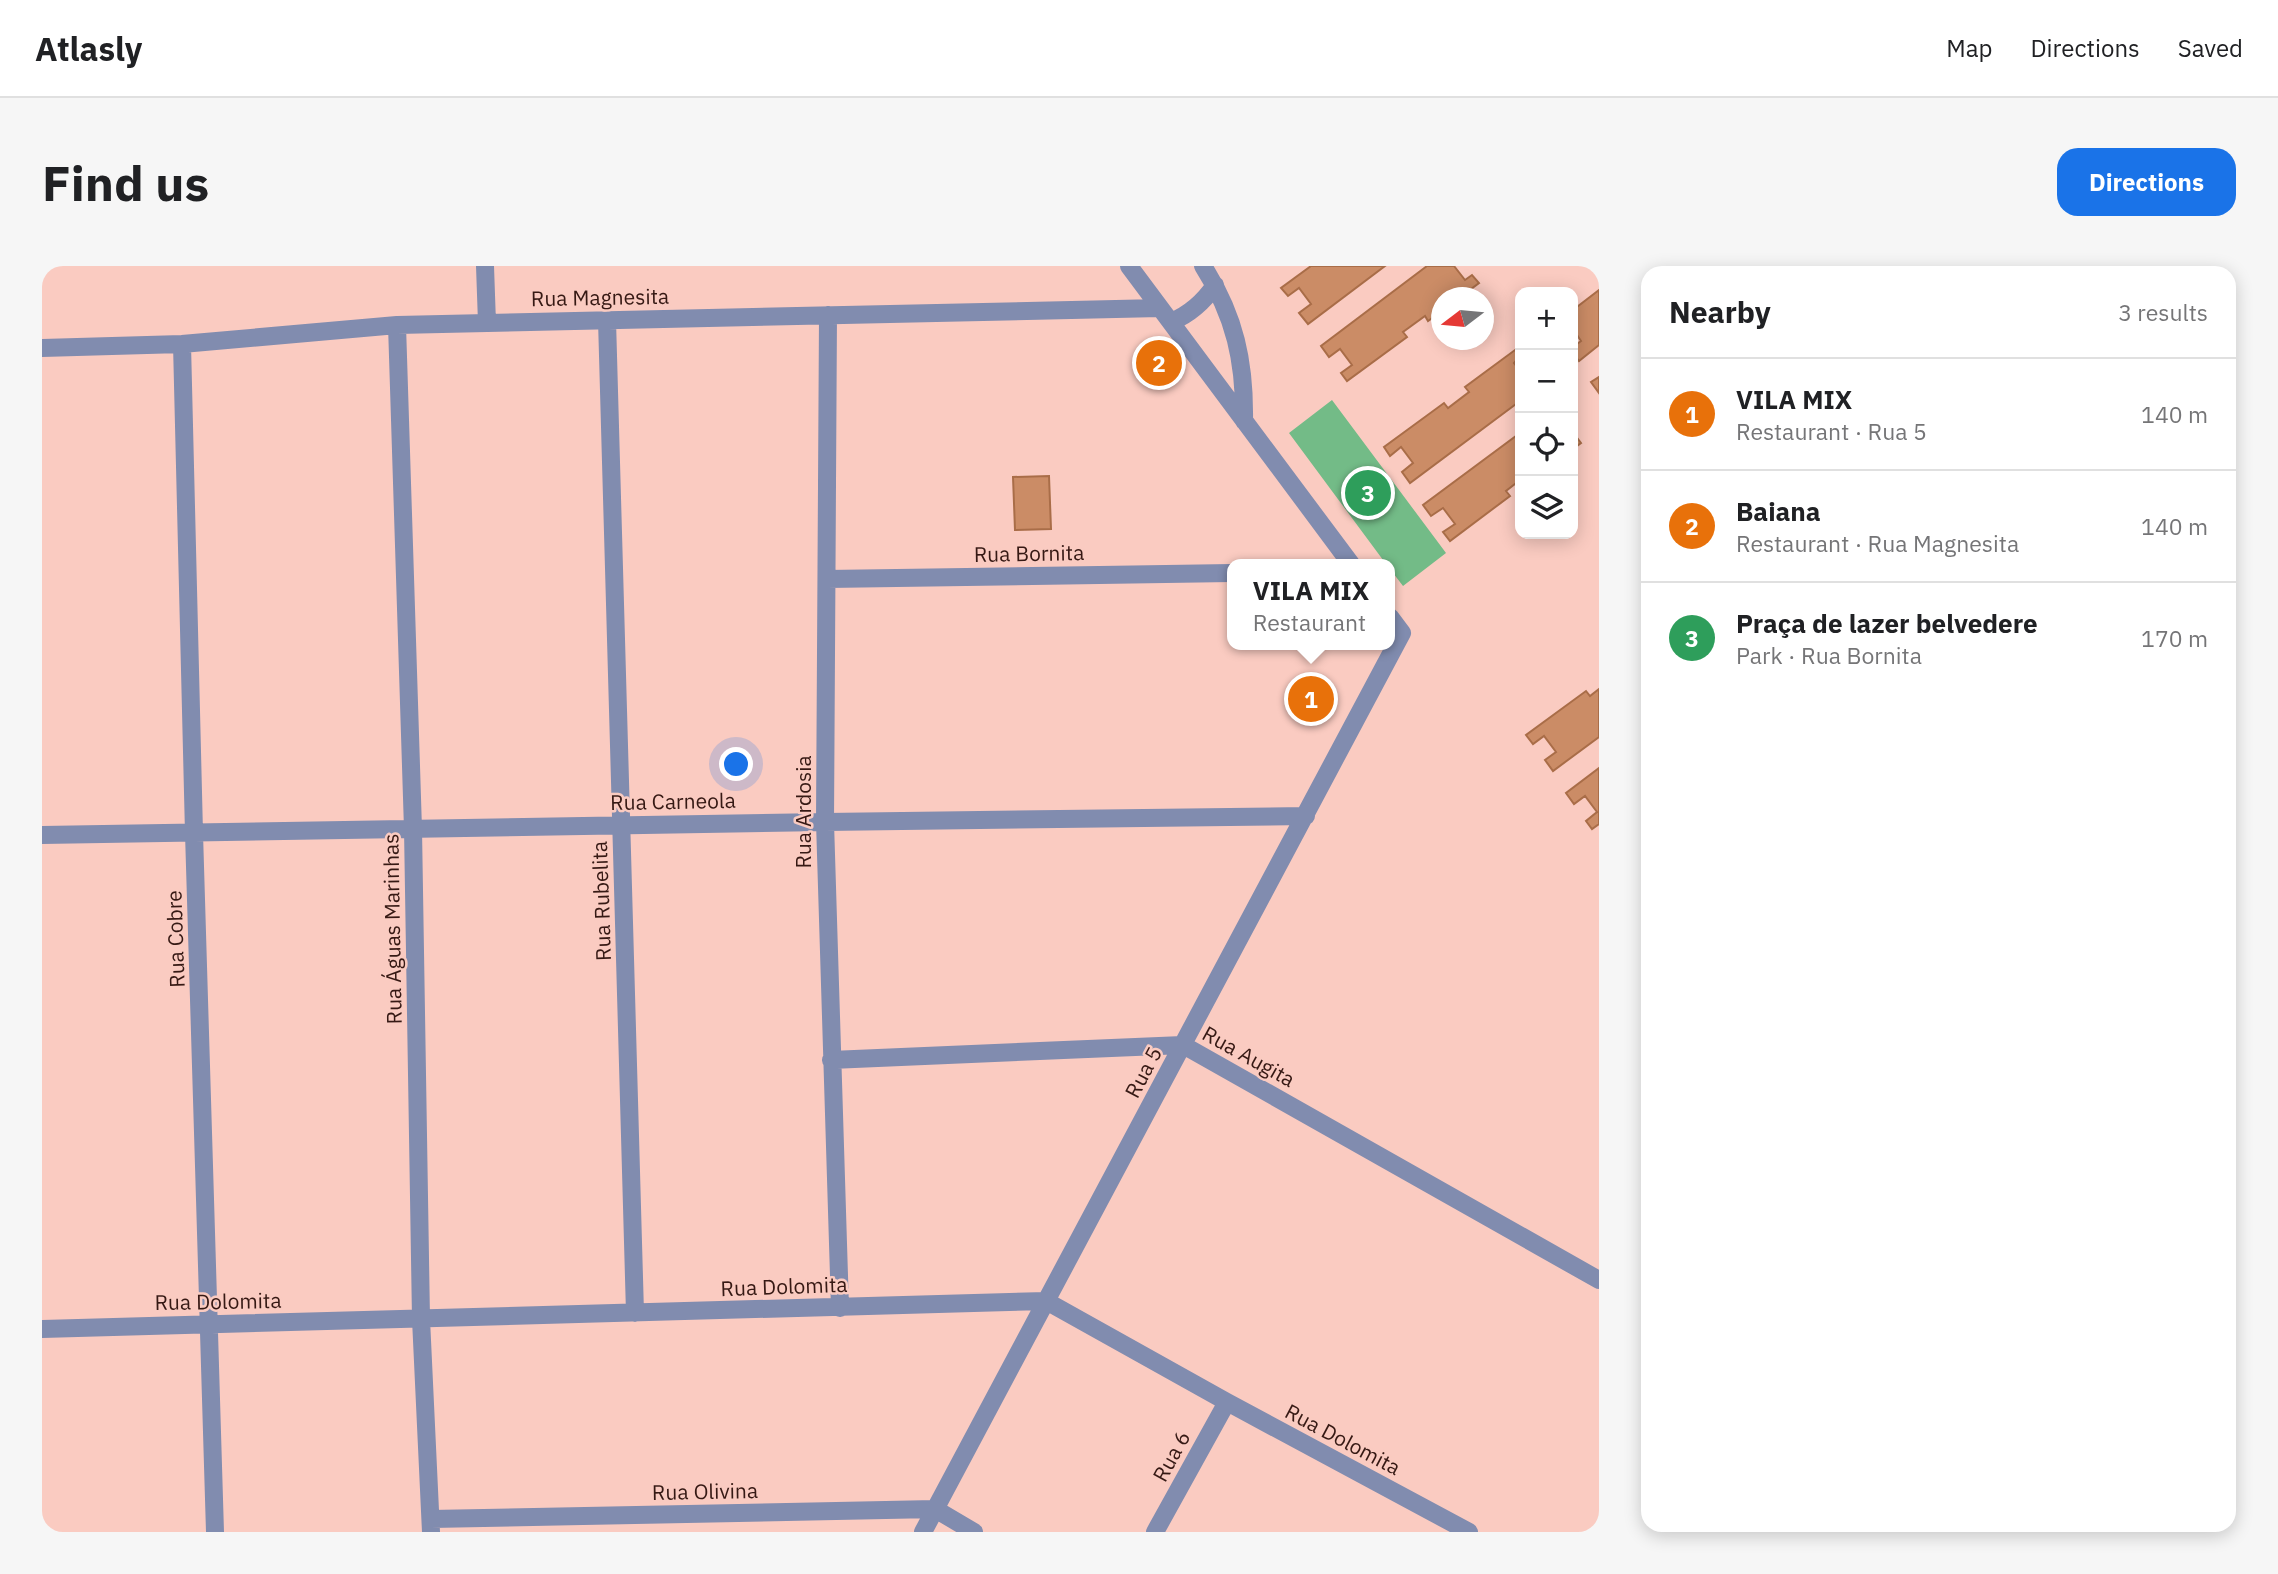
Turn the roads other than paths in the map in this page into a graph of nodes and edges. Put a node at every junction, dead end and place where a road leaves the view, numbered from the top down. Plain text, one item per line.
1 (485, 266) edge
2 (1203, 266) edge
3 (1134, 269) edge
4 (1215, 285) junction
5 (828, 315) junction
6 (1165, 315) junction
7 (607, 320) junction
8 (487, 323) junction
9 (397, 326) junction
10 (182, 344) junction
11 (42, 348) edge
12 (1244, 421) junction
13 (1347, 559) edge
14 (1227, 573) edge
15 (827, 579) junction
16 (1395, 624) edge
17 (1395, 646) edge
18 (1393, 650) edge
19 (1306, 816) junction
20 (825, 821) junction
21 (621, 825) junction
22 (413, 829) junction
23 (194, 833) junction
24 (42, 835) edge
25 (1183, 1045) junction
26 (831, 1060) junction
27 (1599, 1280) edge
28 (1046, 1301) junction
29 (840, 1308) junction
30 (635, 1313) junction
31 (421, 1319) junction
32 (210, 1324) junction
33 (42, 1329) edge
34 (1227, 1402) junction
35 (935, 1509) junction
36 (431, 1526) edge
37 (215, 1532) edge
38 (923, 1532) edge
39 (974, 1532) edge
40 (1155, 1532) edge
41 (1469, 1532) edge

1 - 8 street
2 - 4 street
3 - 6 street
4 - 6 street
4 - 12 street
5 - 6 street, Rua Magnesita
5 - 7 street, Rua Magnesita
5 - 15 street, Rua Ardosia
6 - 12 street
7 - 8 street, Rua Magnesita
7 - 21 street, Rua Rubelita
8 - 9 street, Rua Magnesita
9 - 10 street, Rua Magnesita
9 - 22 street, Rua Águas Marinhas
10 - 11 street, Rua Magnesita
10 - 23 street, Rua Cobre
12 - 13 street
14 - 15 street, Rua Bornita
15 - 20 street, Rua Ardosia
16 - 17 street, Rua 5
18 - 19 street, Rua 5
19 - 20 street, Rua Carneola
19 - 25 street, Rua 5
20 - 21 street, Rua Carneola
20 - 26 street, Rua Ardosia
21 - 22 street, Rua Carneola
21 - 30 street, Rua Rubelita
22 - 23 street, Rua Carneola
22 - 31 street, Rua Águas Marinhas
23 - 24 street, Rua Carneola
23 - 32 street, Rua Cobre
25 - 26 street, Rua Augita
25 - 27 street, Rua Augita
25 - 28 street, Rua 5
26 - 29 street, Rua Ardosia
28 - 29 street, Rua Dolomita
28 - 34 street, Rua Dolomita
28 - 35 street, Rua 5
29 - 30 street, Rua Dolomita
30 - 31 street, Rua Dolomita
31 - 32 street, Rua Dolomita
31 - 36 street, Rua Águas Marinhas
32 - 33 street, Rua Dolomita
32 - 37 street, Rua Cobre
34 - 40 street, Rua 6
34 - 41 street, Rua Dolomita
35 - 36 street, Rua Olivina
35 - 38 street, Rua 5
35 - 39 street

